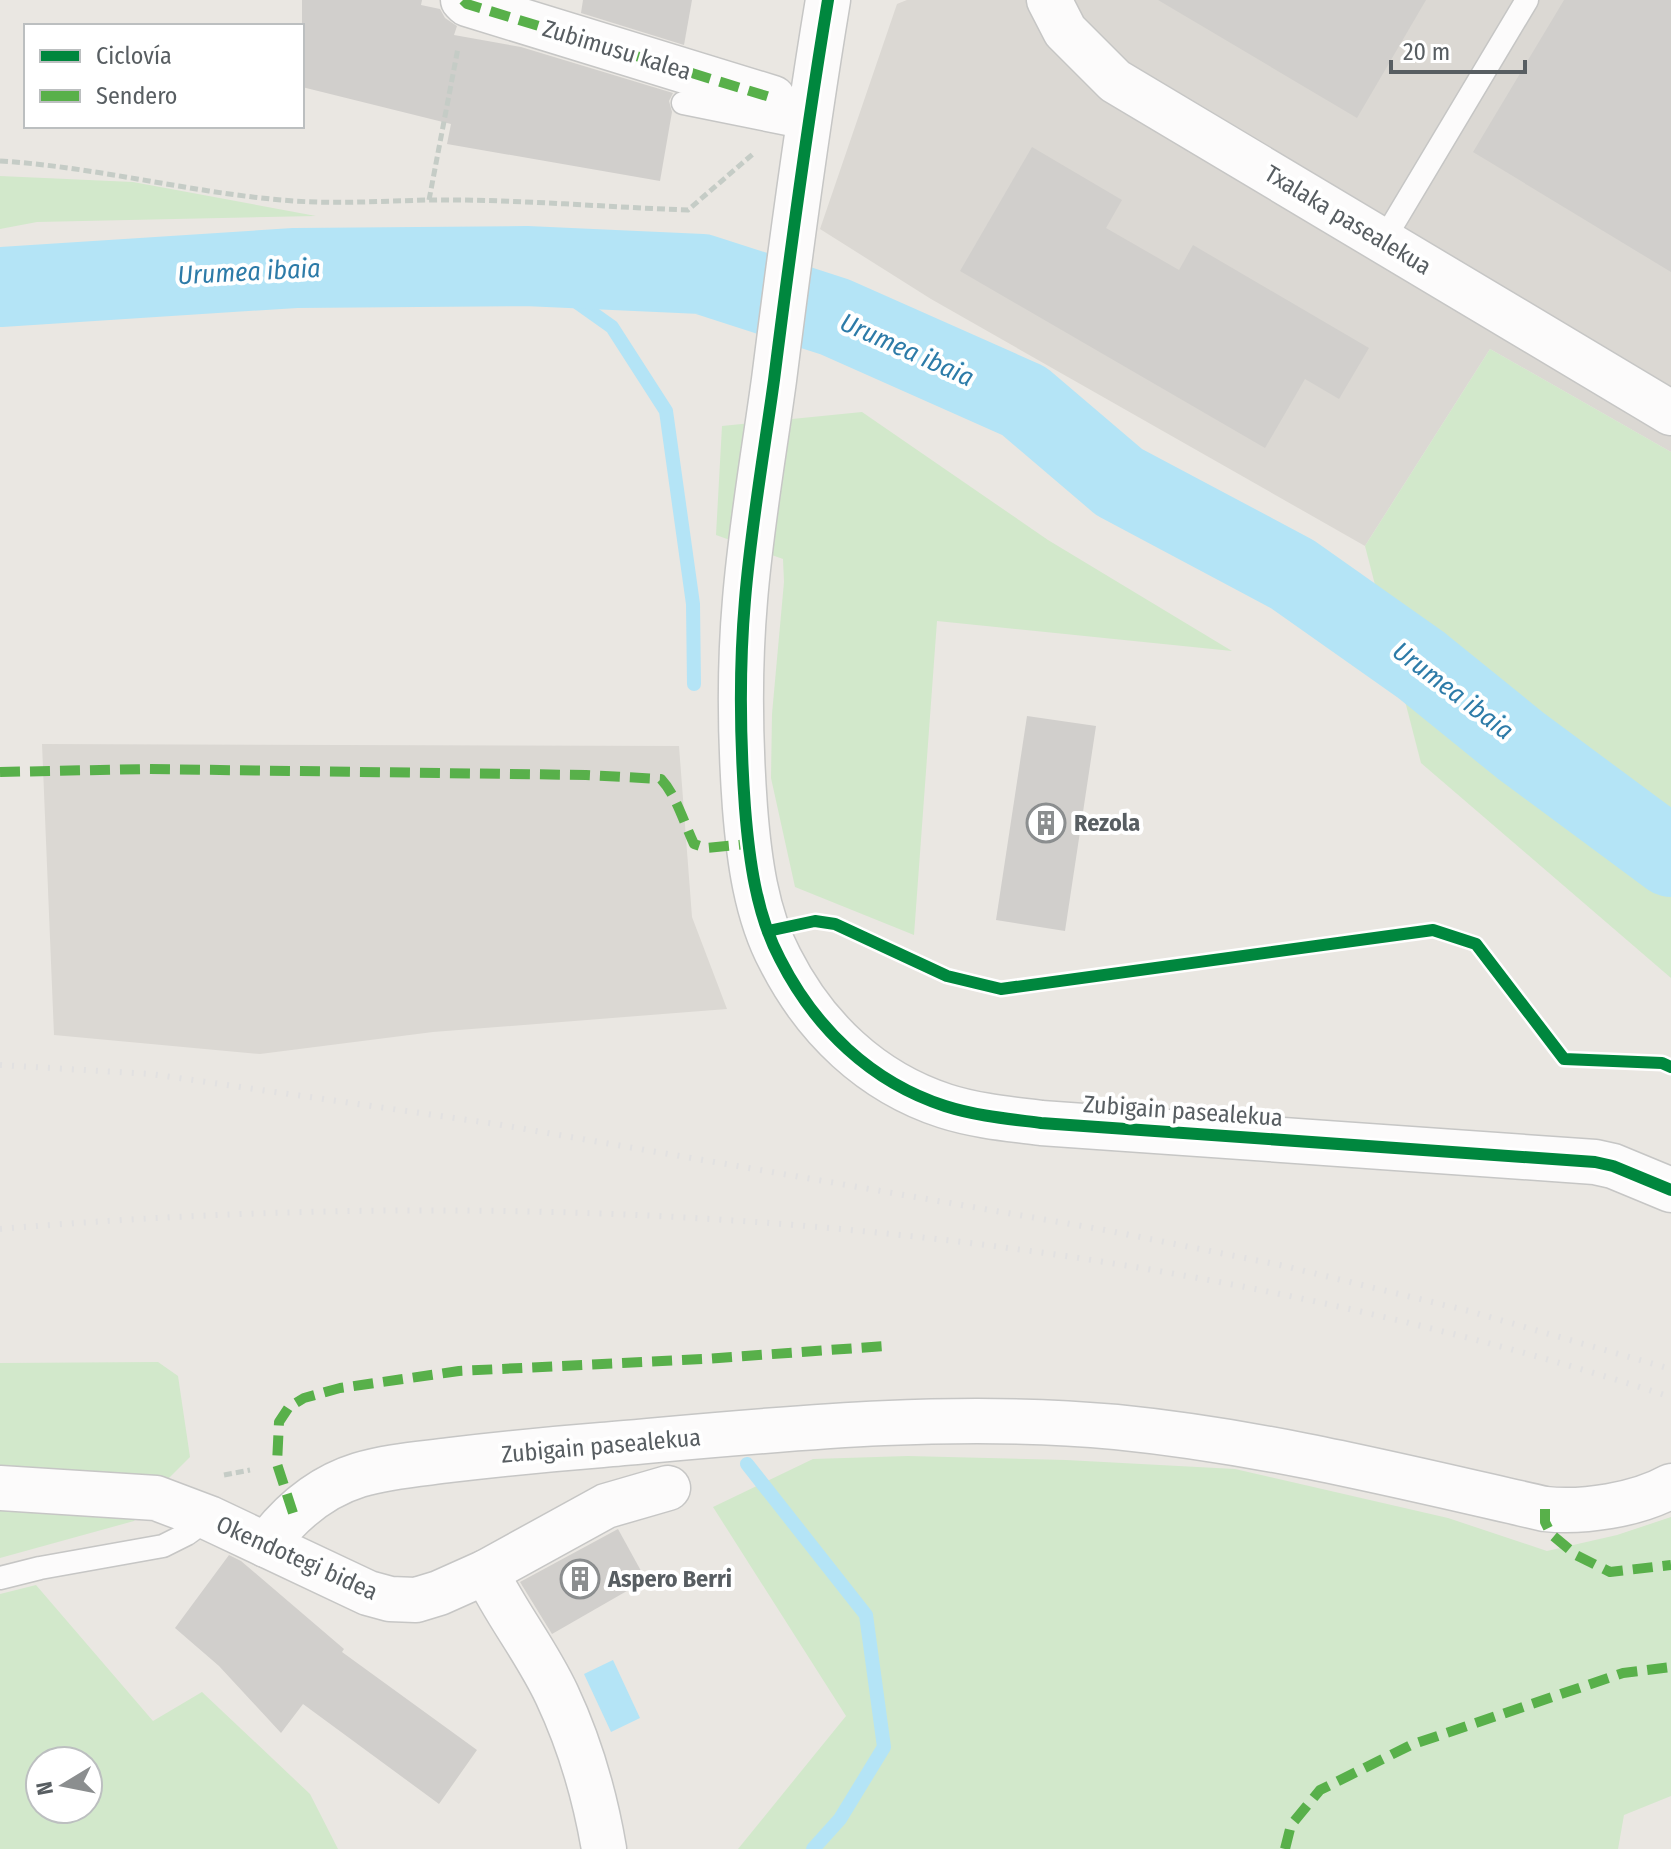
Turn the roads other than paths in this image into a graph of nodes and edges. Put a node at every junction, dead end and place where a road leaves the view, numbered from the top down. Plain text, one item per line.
1 (828, 0) edge
2 (1049, 0) edge
3 (1527, 0) edge
4 (465, 2) edge
5 (683, 103) dead end
6 (790, 125) junction
7 (1383, 241) junction
8 (1671, 413) edge
9 (1671, 1190) edge
10 (1671, 1486) edge
11 (0, 1488) edge
12 (668, 1488) dead end
13 (209, 1518) junction
14 (266, 1545) junction
15 (486, 1572) junction
16 (0, 1578) edge
17 (604, 1849) edge

1 - 6 street, Zubigain pasealekua
2 - 7 street, Txalaka pasealekua
3 - 7 lane
4 - 6 street, Zubimusu kalea
5 - 6 lane
6 - 9 street, Zubigain pasealekua
7 - 8 street, Txalaka pasealekua
10 - 14 street, Zubigain pasealekua
11 - 13 street, Okendotegi bidea
12 - 15 street, Okendotegi bidea
13 - 14 street, Okendotegi bidea
13 - 16 lane
14 - 15 street, Okendotegi bidea
15 - 17 street

